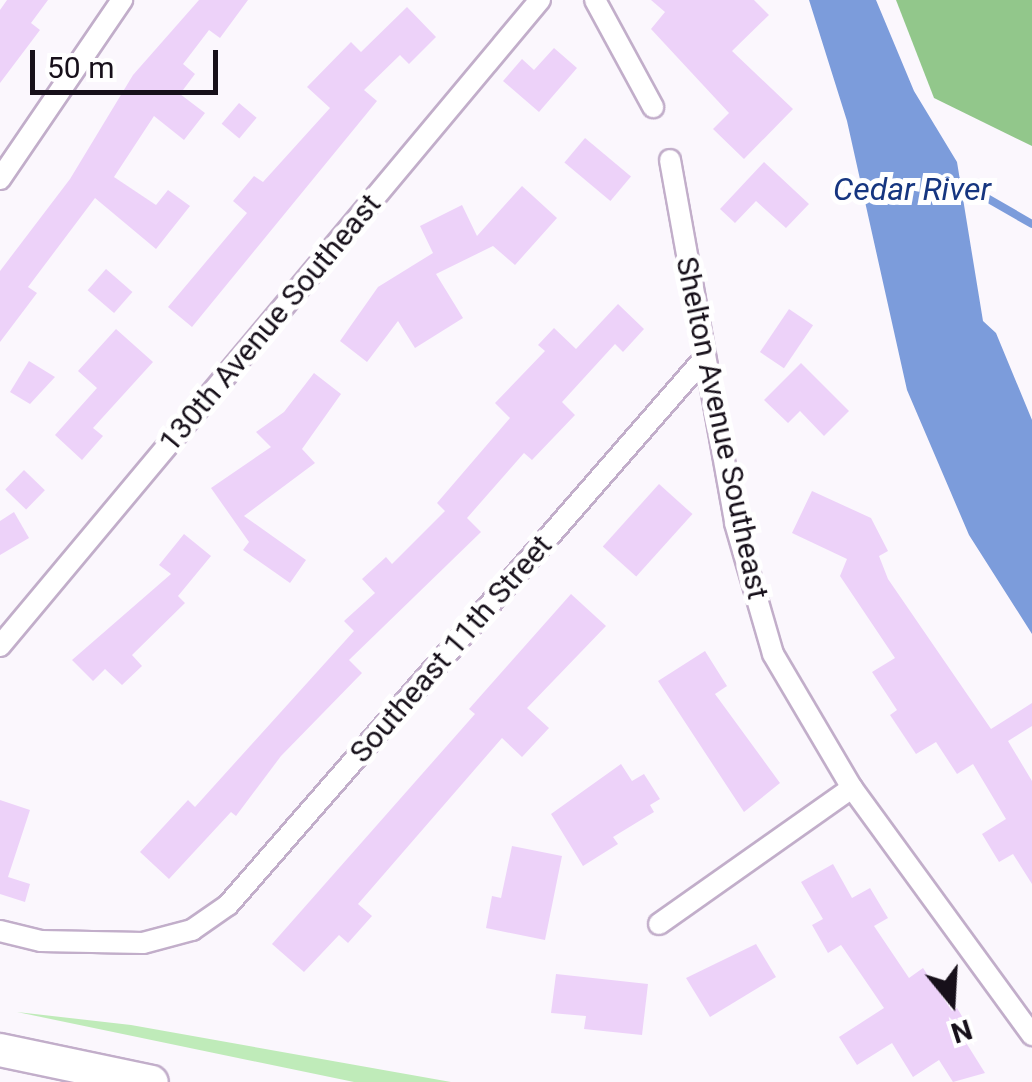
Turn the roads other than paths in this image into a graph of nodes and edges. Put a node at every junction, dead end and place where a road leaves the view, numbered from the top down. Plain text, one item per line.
1 (122, 0) edge
2 (540, 0) edge
3 (595, 0) edge
4 (653, 107) dead end
5 (670, 160) dead end
6 (0, 179) edge
7 (703, 360) junction
8 (0, 646) edge
9 (852, 788) junction
10 (659, 924) dead end
11 (0, 930) edge
12 (1032, 1035) edge
13 (0, 1050) edge
14 (152, 1082) edge

1 - 6 street
2 - 8 street, 130th Avenue Southeast
3 - 4 street
5 - 7 street, Shelton Avenue Southeast
7 - 9 street, Shelton Avenue Southeast
7 - 11 street, Southeast 11th Street
9 - 10 street
9 - 12 street, Shelton Avenue Southeast
13 - 14 main road

